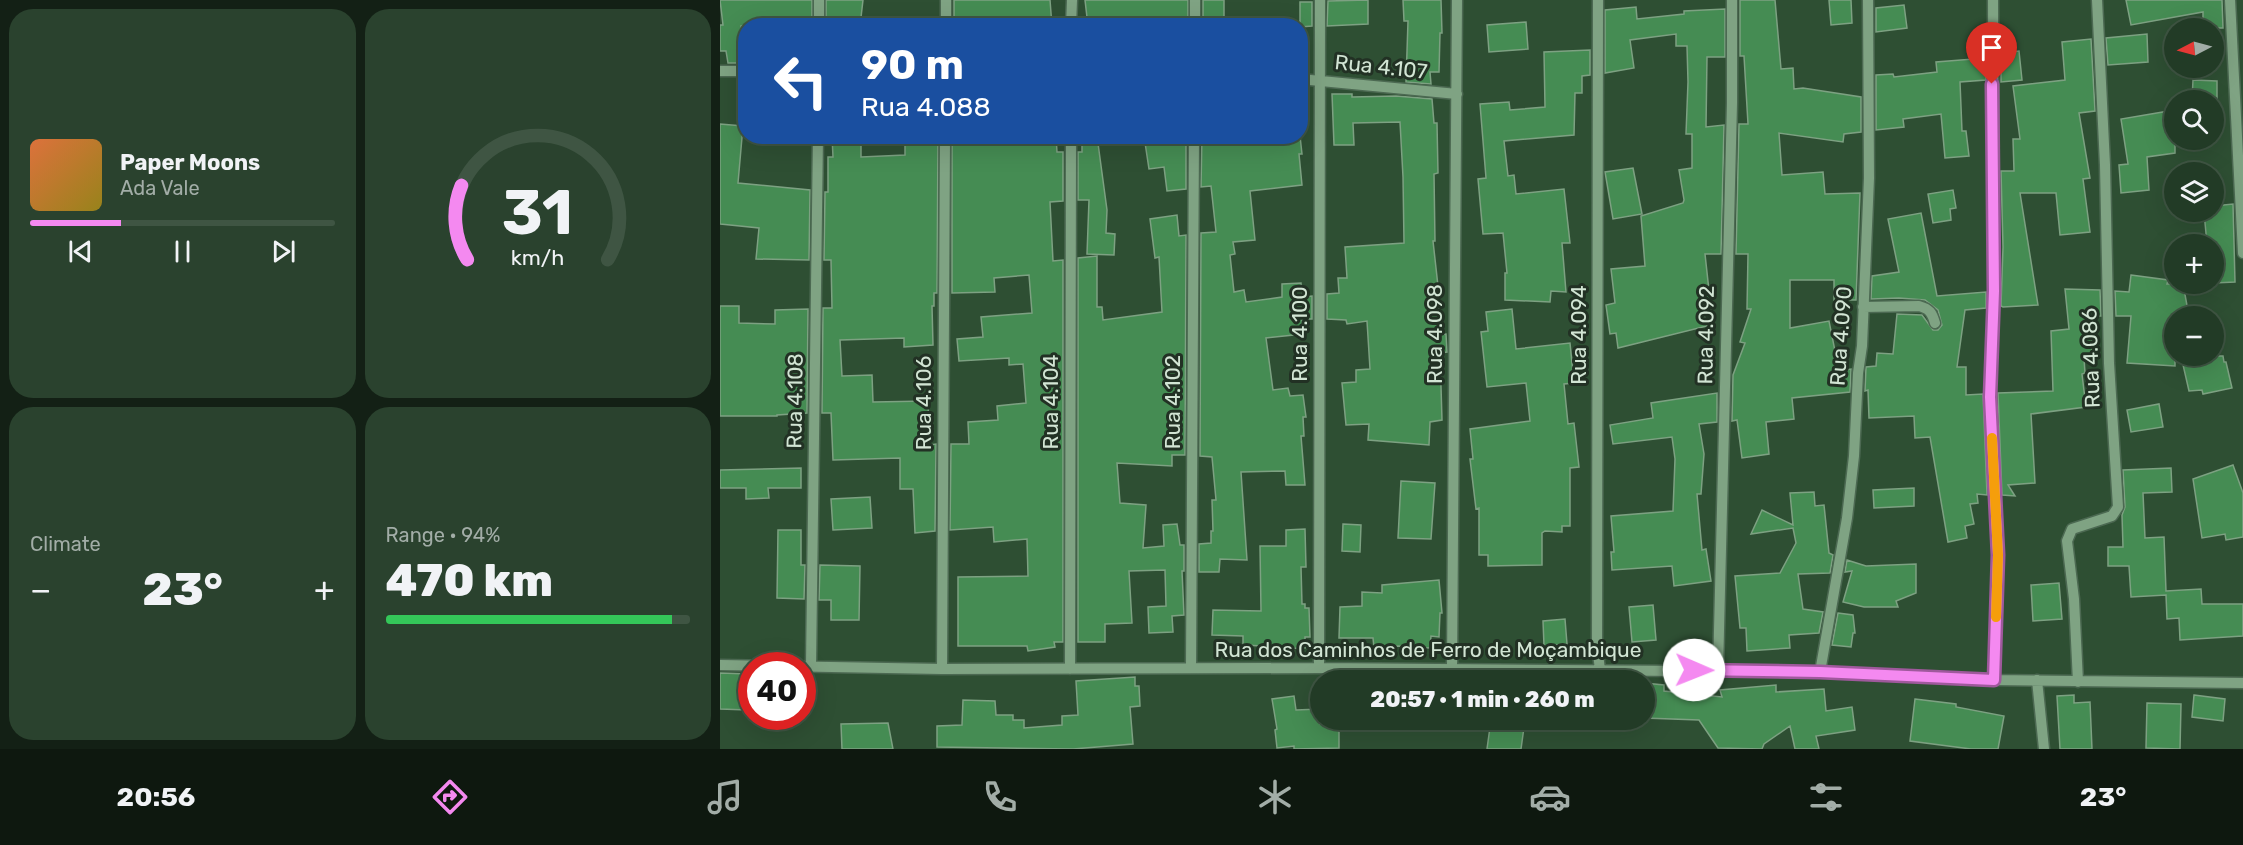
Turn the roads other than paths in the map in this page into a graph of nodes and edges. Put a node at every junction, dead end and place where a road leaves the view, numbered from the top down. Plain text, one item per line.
1 (819, 0) edge
2 (946, 0) edge
3 (1071, 0) edge
4 (1195, 0) edge
5 (1320, 0) edge
6 (1457, 0) edge
7 (1598, 0) edge
8 (1732, 0) edge
9 (1868, 0) edge
10 (1993, 0) edge
11 (2097, 0) edge
12 (2230, 0) edge
13 (819, 18) edge
14 (946, 18) edge
15 (1071, 18) edge
16 (1195, 18) edge
17 (720, 71) edge
18 (738, 71) edge
19 (1308, 79) edge
20 (1319, 80) junction
21 (1457, 94) junction
22 (818, 144) edge
23 (945, 144) edge
24 (1071, 144) edge
25 (1194, 144) edge
26 (2243, 253) edge
27 (1863, 307) junction
28 (1935, 323) dead end
29 (811, 652) edge
30 (720, 665) edge
31 (738, 665) edge
32 (816, 665) edge
33 (1191, 668) junction
34 (1319, 668) junction
35 (942, 669) junction
36 (1070, 669) junction
37 (1452, 669) junction
38 (1600, 670) joint
39 (1655, 670) edge
40 (1718, 671) junction
41 (1820, 672) junction
42 (1994, 680) junction
43 (2037, 680) junction
44 (2078, 682) junction
45 (2243, 683) edge
46 (2044, 749) edge

1 - 13 street
2 - 14 street
3 - 15 street
4 - 16 street
5 - 20 street, Rua 4.100
6 - 21 street, Rua 4.098
7 - 38 street, Rua 4.094
8 - 40 street, Rua 4.092
9 - 27 street, Rua 4.090
10 - 42 street
11 - 44 street, Rua 4.086
12 - 26 street
17 - 18 street
19 - 20 street, Rua 4.107
20 - 21 street, Rua 4.107
20 - 34 street, Rua 4.100
21 - 37 street, Rua 4.098
22 - 29 street, Rua 4.108
23 - 35 street, Rua 4.106
24 - 36 street, Rua 4.104
25 - 33 street, Rua 4.102
27 - 28 street
27 - 41 street, Rua 4.090
30 - 31 street, Rua dos Caminhos de Ferro de Moçambique
32 - 35 street, Rua dos Caminhos de Ferro de Moçambique
33 - 34 street, Rua dos Caminhos de Ferro de Moçambique
33 - 36 street, Rua dos Caminhos de Ferro de Moçambique
34 - 37 street, Rua dos Caminhos de Ferro de Moçambique
35 - 36 street, Rua dos Caminhos de Ferro de Moçambique
37 - 38 street, Rua dos Caminhos de Ferro de Moçambique
39 - 40 street, Rua dos Caminhos de Ferro de Moçambique
40 - 41 street, Rua dos Caminhos de Ferro de Moçambique
41 - 42 street, Rua dos Caminhos de Ferro de Moçambique
42 - 43 street, Rua dos Caminhos de Ferro de Moçambique
43 - 44 street, Rua dos Caminhos de Ferro de Moçambique
43 - 46 street
44 - 45 street, Rua dos Caminhos de Ferro de Moçambique

